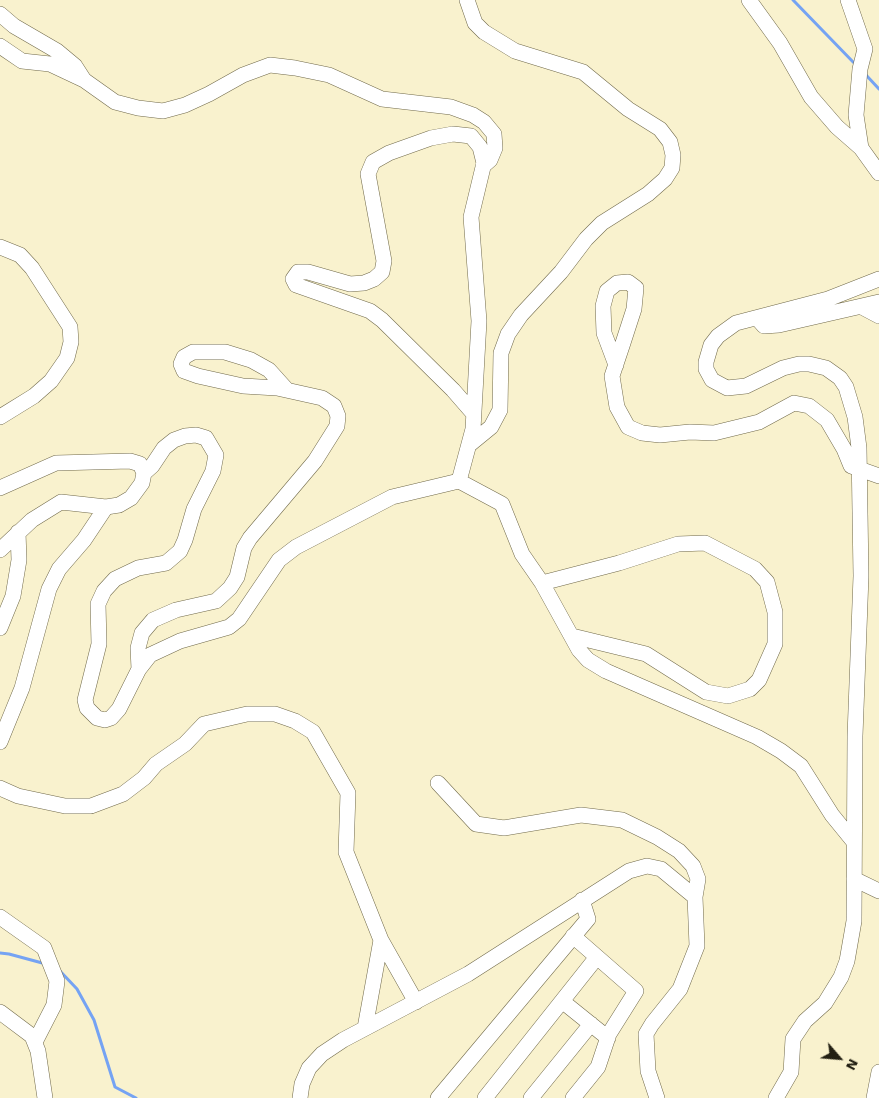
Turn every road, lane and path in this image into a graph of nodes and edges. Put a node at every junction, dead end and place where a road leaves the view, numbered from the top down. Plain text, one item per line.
1 (467, 0) edge
2 (749, 0) edge
3 (848, 0) edge
4 (0, 14) edge
5 (0, 46) edge
6 (872, 56) edge
7 (84, 80) junction
8 (861, 148) junction
9 (483, 166) junction
10 (879, 173) edge
11 (0, 247) edge
12 (879, 279) edge
13 (879, 302) edge
14 (862, 307) junction
15 (879, 316) edge
16 (758, 318) junction
17 (616, 365) junction
18 (287, 390) junction
19 (473, 413) junction
20 (0, 417) edge
21 (468, 445) junction
22 (859, 471) junction
23 (144, 473) junction
24 (879, 476) edge
25 (459, 481) junction
26 (0, 488) edge
27 (106, 507) junction
28 (18, 532) junction
29 (0, 550) edge
30 (542, 583) junction
31 (0, 628) edge
32 (572, 636) junction
33 (139, 669) junction
34 (671, 671) junction
35 (665, 696) junction
36 (0, 742) edge
37 (438, 783) dead end
38 (0, 788) edge
39 (854, 842) junction
40 (854, 880) junction
41 (879, 890) edge
42 (695, 897) junction
43 (582, 900) junction
44 (0, 917) edge
45 (573, 936) junction
46 (381, 940) junction
47 (597, 957) junction
48 (562, 1001) junction
49 (416, 1002) junction
50 (0, 1012) edge
51 (591, 1024) junction
52 (365, 1028) junction
53 (608, 1038) junction
54 (34, 1042) junction
55 (879, 1072) edge
56 (45, 1098) edge
57 (300, 1098) edge
58 (438, 1098) edge
59 (485, 1098) edge
60 (531, 1098) edge
61 (573, 1098) edge
62 (657, 1098) edge
63 (776, 1098) edge
64 (874, 1098) edge

1 - 21 lane
2 - 8 lane
3 - 6 lane
4 - 7 lane
5 - 7 lane
6 - 8 lane
7 - 9 lane
8 - 10 lane
9 - 19 lane
9 - 19 lane
11 - 20 lane
12 - 16 lane
13 - 14 lane
14 - 15 lane
14 - 16 lane
16 - 22 lane
17 - 17 lane
17 - 22 lane
18 - 18 lane
18 - 33 lane
19 - 21 lane
21 - 25 lane
22 - 24 lane
22 - 39 lane
23 - 26 lane
23 - 27 lane
23 - 33 lane
25 - 30 lane
25 - 33 lane
27 - 28 lane
27 - 36 lane
28 - 29 lane
28 - 31 lane
30 - 32 lane
30 - 34 lane
32 - 34 lane
32 - 35 lane
34 - 35 lane
35 - 39 lane
37 - 42 lane
38 - 46 lane
39 - 40 lane
40 - 41 lane
40 - 63 lane
42 - 43 lane
42 - 62 lane
43 - 45 lane
43 - 49 lane
44 - 54 lane
45 - 47 lane
45 - 58 lane
46 - 49 lane
46 - 52 lane
47 - 48 lane
47 - 53 lane
48 - 51 lane
48 - 59 lane
49 - 52 lane
50 - 54 lane
51 - 53 lane
51 - 60 lane
52 - 57 lane
53 - 61 lane
54 - 56 lane
55 - 64 lane

